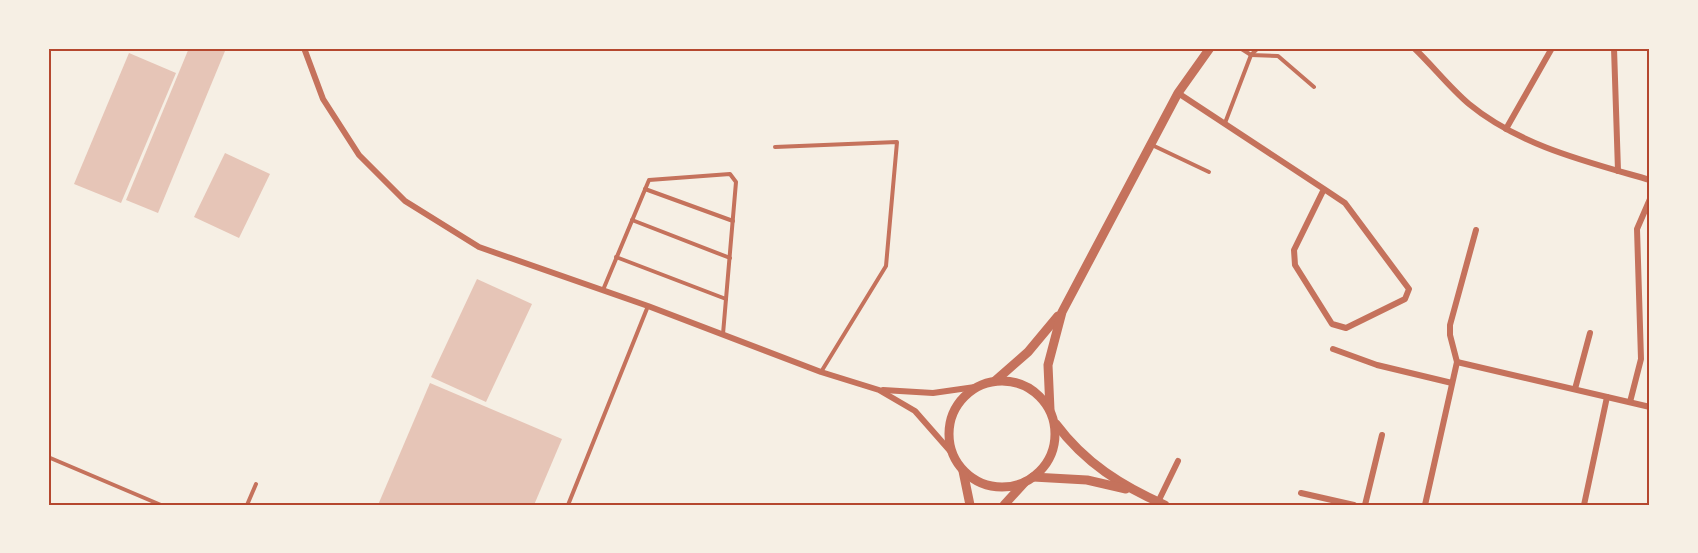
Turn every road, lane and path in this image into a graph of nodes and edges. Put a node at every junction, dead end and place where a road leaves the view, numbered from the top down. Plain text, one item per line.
1 (304, 48) edge
2 (1210, 48) edge
3 (1240, 48) edge
4 (1258, 48) edge
5 (1414, 48) edge
6 (1552, 48) edge
7 (1614, 48) edge
8 (1251, 55) junction
9 (1314, 87) dead end
10 (1178, 93) junction
11 (1224, 123) junction
12 (1506, 129) junction
13 (1151, 144) junction
14 (776, 147) dead end
15 (1618, 171) junction
16 (1209, 172) dead end
17 (1650, 180) edge
18 (645, 189) junction
19 (1324, 189) junction
20 (1650, 200) edge
21 (632, 220) junction
22 (733, 221) junction
23 (1476, 230) dead end
24 (616, 257) junction
25 (729, 258) junction
26 (603, 290) junction
27 (726, 299) junction
28 (648, 306) junction
29 (1062, 312) junction
30 (1590, 333) dead end
31 (723, 334) junction
32 (1333, 349) dead end
33 (1457, 362) junction
34 (821, 372) junction
35 (995, 381) junction
36 (1452, 383) junction
37 (975, 387) junction
38 (1575, 389) junction
39 (879, 390) junction
40 (1607, 397) junction
41 (1630, 402) junction
42 (1650, 407) edge
43 (1050, 410) junction
44 (1054, 422) junction
45 (1382, 435) dead end
46 (951, 452) junction
47 (48, 457) edge
48 (1178, 461) dead end
49 (963, 471) junction
50 (1029, 480) junction
51 (256, 484) dead end
52 (1137, 492) junction
53 (1302, 493) dead end
54 (1162, 503) edge
55 (161, 505) edge
56 (247, 505) edge
57 (568, 505) edge
58 (970, 505) edge
59 (1004, 505) edge
60 (1354, 505) edge
61 (1365, 505) edge
62 (1425, 505) edge
63 (1584, 505) edge

1 - 26 street
2 - 10 street
3 - 8 lane
4 - 8 lane
5 - 12 street
6 - 12 street
7 - 15 street
8 - 9 lane
8 - 11 lane
10 - 11 street
10 - 13 street
11 - 19 street
12 - 15 street
13 - 16 lane
13 - 29 street
14 - 34 lane
15 - 17 street
18 - 21 lane
18 - 22 lane
18 - 22 lane
19 - 19 street
20 - 41 street
21 - 24 lane
21 - 25 lane
22 - 25 lane
23 - 33 street
24 - 26 lane
24 - 27 lane
25 - 27 lane
26 - 28 street
27 - 31 lane
28 - 31 street
28 - 57 lane
29 - 35 street
29 - 43 street
30 - 38 street
31 - 34 street
32 - 36 street
33 - 36 street
33 - 38 street
34 - 39 street
35 - 37 street
35 - 43 street
36 - 62 street
37 - 39 street
37 - 46 street
38 - 40 street
39 - 46 street
40 - 41 street
40 - 63 street
41 - 42 street
43 - 44 street
44 - 50 street
44 - 52 street
45 - 61 street
46 - 49 street
47 - 55 lane
48 - 54 street
49 - 50 street
49 - 58 street
50 - 52 street
50 - 59 street
51 - 56 lane
52 - 54 street
53 - 60 street

